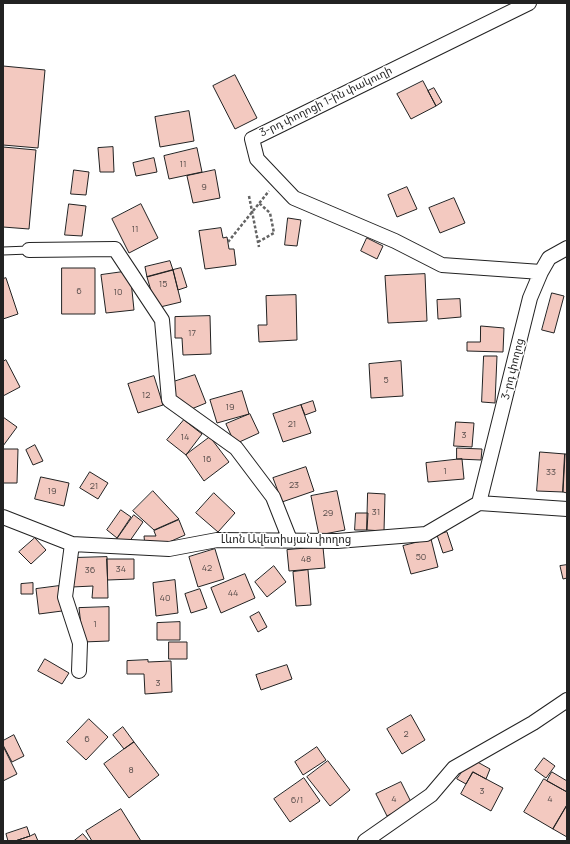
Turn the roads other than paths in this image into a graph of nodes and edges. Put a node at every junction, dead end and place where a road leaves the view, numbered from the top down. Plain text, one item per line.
1 (529, 3) edge
2 (567, 248) edge
3 (29, 250) joint
4 (3, 251) edge
5 (541, 272) junction
6 (479, 503) junction
7 (567, 509) edge
8 (3, 516) edge
9 (290, 540) junction
10 (72, 544) junction
11 (79, 671) dead end
12 (567, 700) edge
13 (365, 841) edge

1 - 5 street, 3-րդ փողոցի 1-ին փակուղի
2 - 5 street, 3-րդ փողոց
3 - 4 lane
3 - 9 street
5 - 6 street, 3-րդ փողոց
6 - 7 street
6 - 9 street, Լևոն Ավետիսյան փողոց
8 - 10 street, Լևոն Ավետիսյան փողոց
9 - 10 street, Լևոն Ավետիսյան փողոց
10 - 11 street
12 - 13 street

